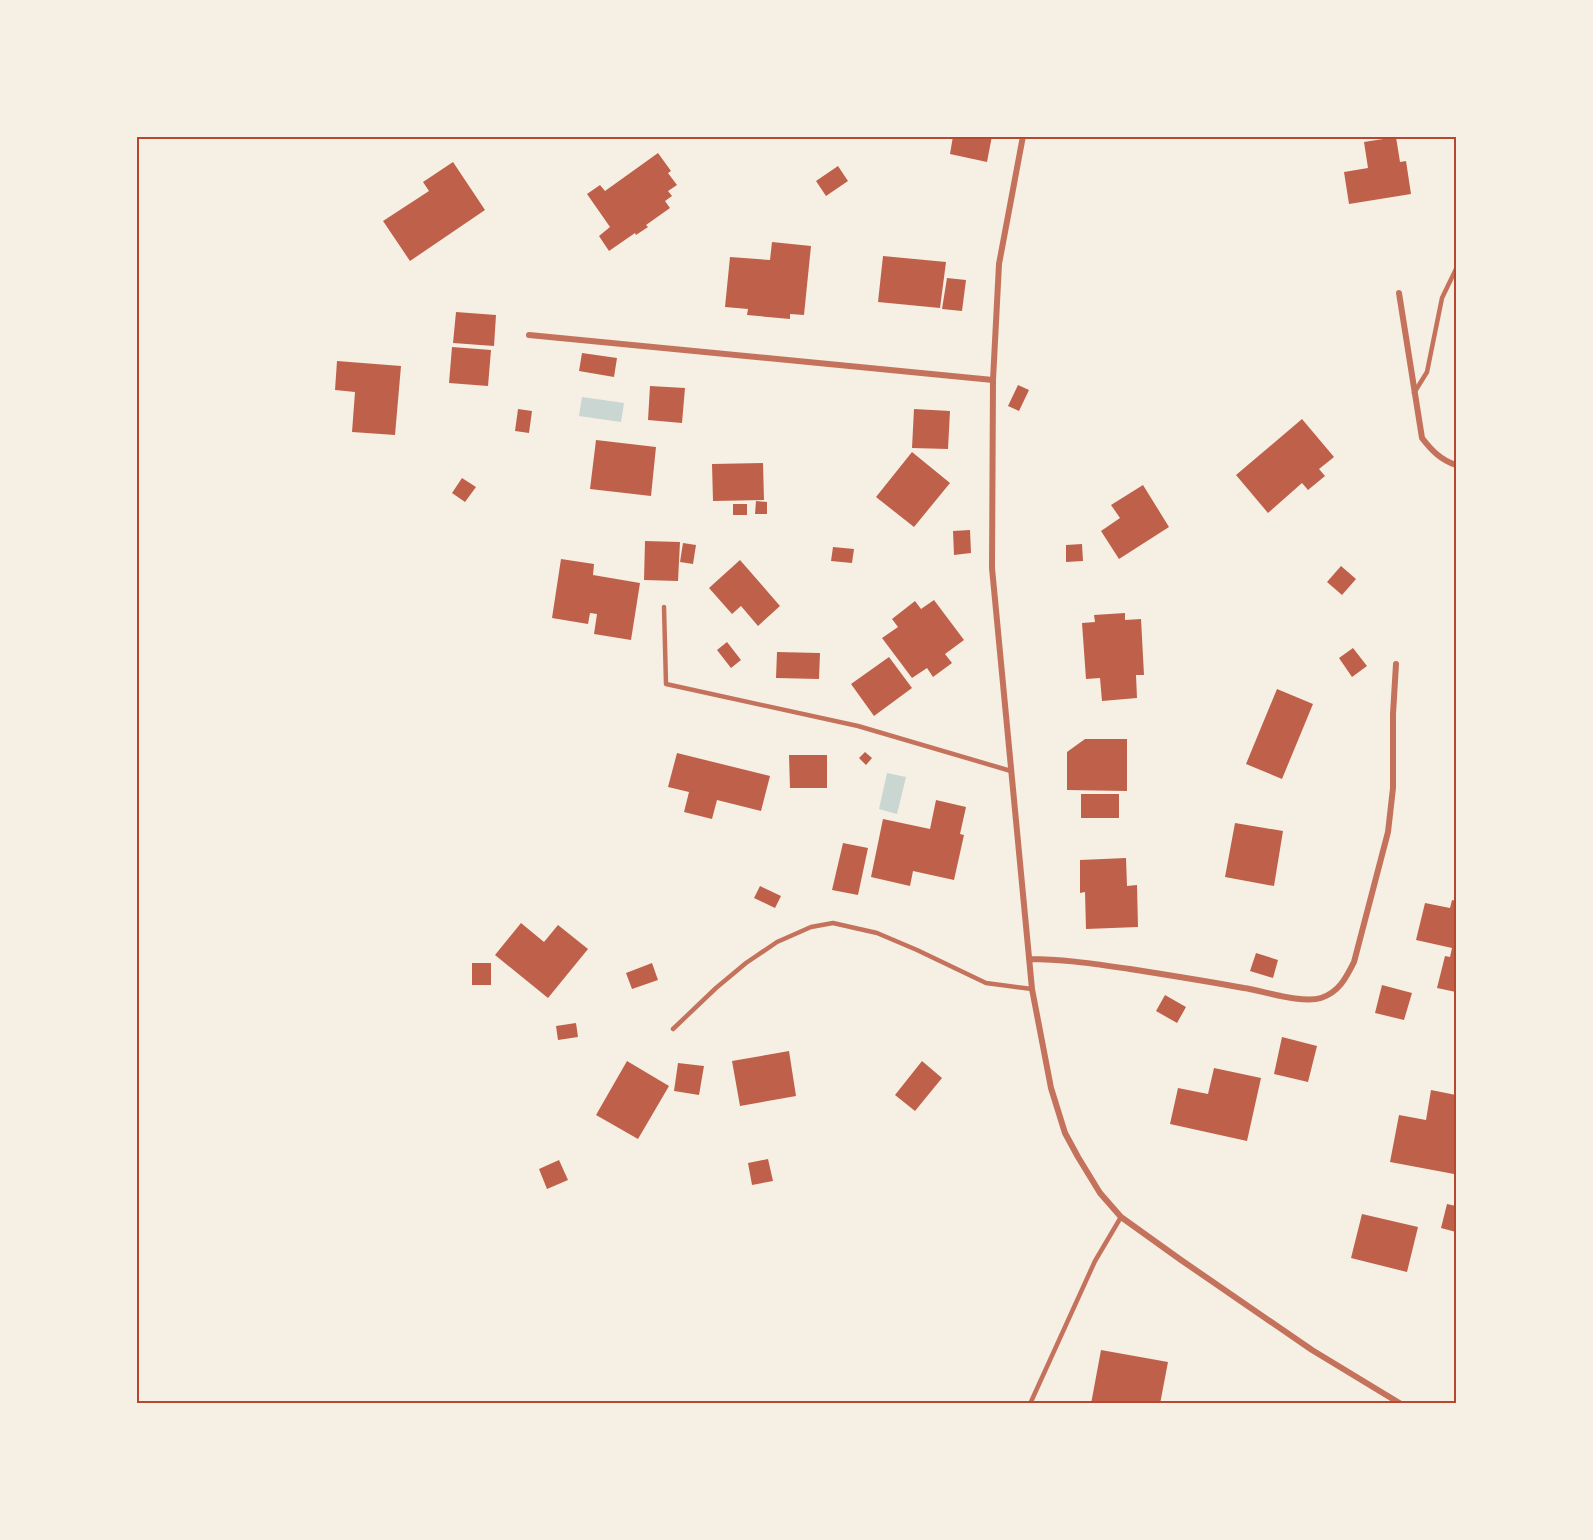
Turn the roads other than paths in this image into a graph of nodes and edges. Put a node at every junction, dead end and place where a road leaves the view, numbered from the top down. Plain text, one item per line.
1 (1023, 136) edge
2 (1456, 269) edge
3 (1399, 293) dead end
4 (529, 335) dead end
5 (993, 380) junction
6 (1414, 393) junction
7 (1456, 465) edge
8 (664, 607) dead end
9 (1396, 664) dead end
10 (1011, 771) junction
11 (1029, 959) junction
12 (1032, 989) junction
13 (673, 1029) dead end
14 (1121, 1217) junction
15 (1030, 1404) edge
16 (1401, 1404) edge

1 - 5 street
2 - 6 lane
3 - 6 street
4 - 5 street
5 - 10 street
6 - 7 street
8 - 10 lane
9 - 11 street
10 - 11 street
11 - 12 street
12 - 13 lane
12 - 14 street
14 - 15 lane
14 - 16 street

